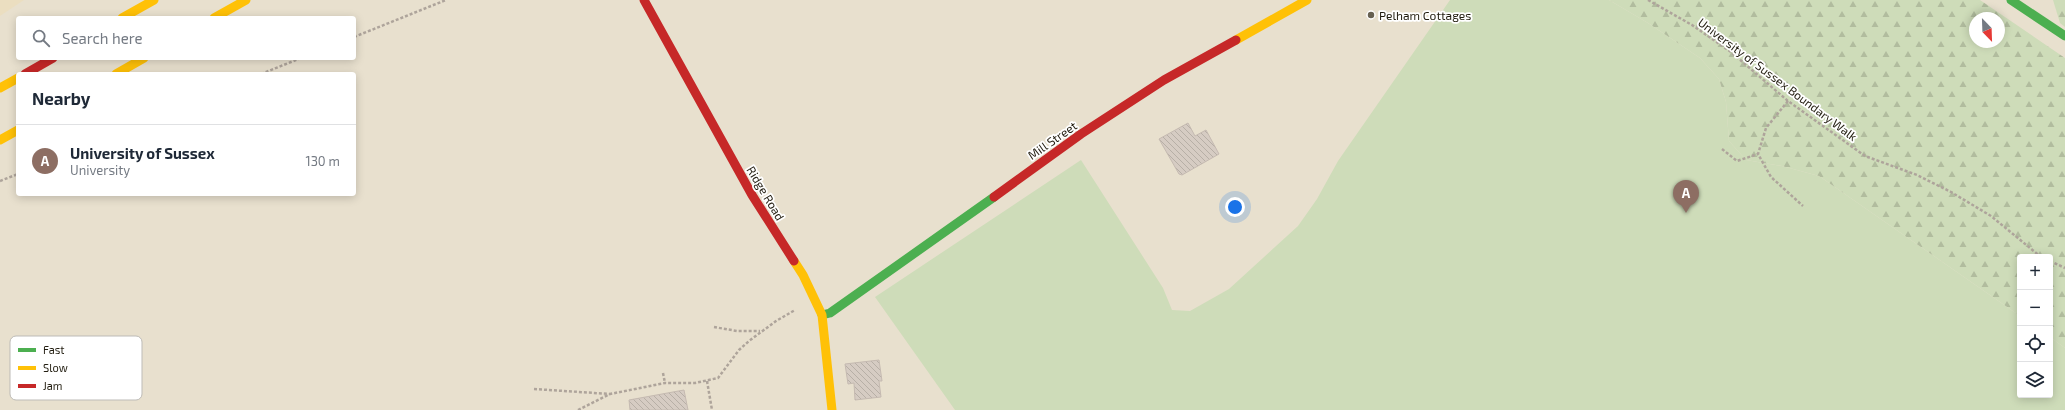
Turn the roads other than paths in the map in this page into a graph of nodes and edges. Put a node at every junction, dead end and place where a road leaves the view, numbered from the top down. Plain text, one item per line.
1 (154, 0) edge
2 (246, 0) edge
3 (644, 0) edge
4 (1307, 0) edge
5 (2011, 0) edge
6 (126, 16) edge
7 (218, 16) edge
8 (2065, 36) edge
9 (50, 60) edge
10 (140, 60) edge
11 (28, 72) edge
12 (120, 72) edge
13 (16, 79) edge
14 (0, 88) edge
15 (16, 131) edge
16 (0, 140) edge
17 (822, 315) junction
18 (832, 410) edge

1 - 6 main road
2 - 7 main road
3 - 17 main road, Ridge Road
4 - 17 main road, Mill Street
5 - 8 main road
9 - 11 main road
10 - 12 main road
13 - 14 main road
15 - 16 main road
17 - 18 main road, Ridge Road

